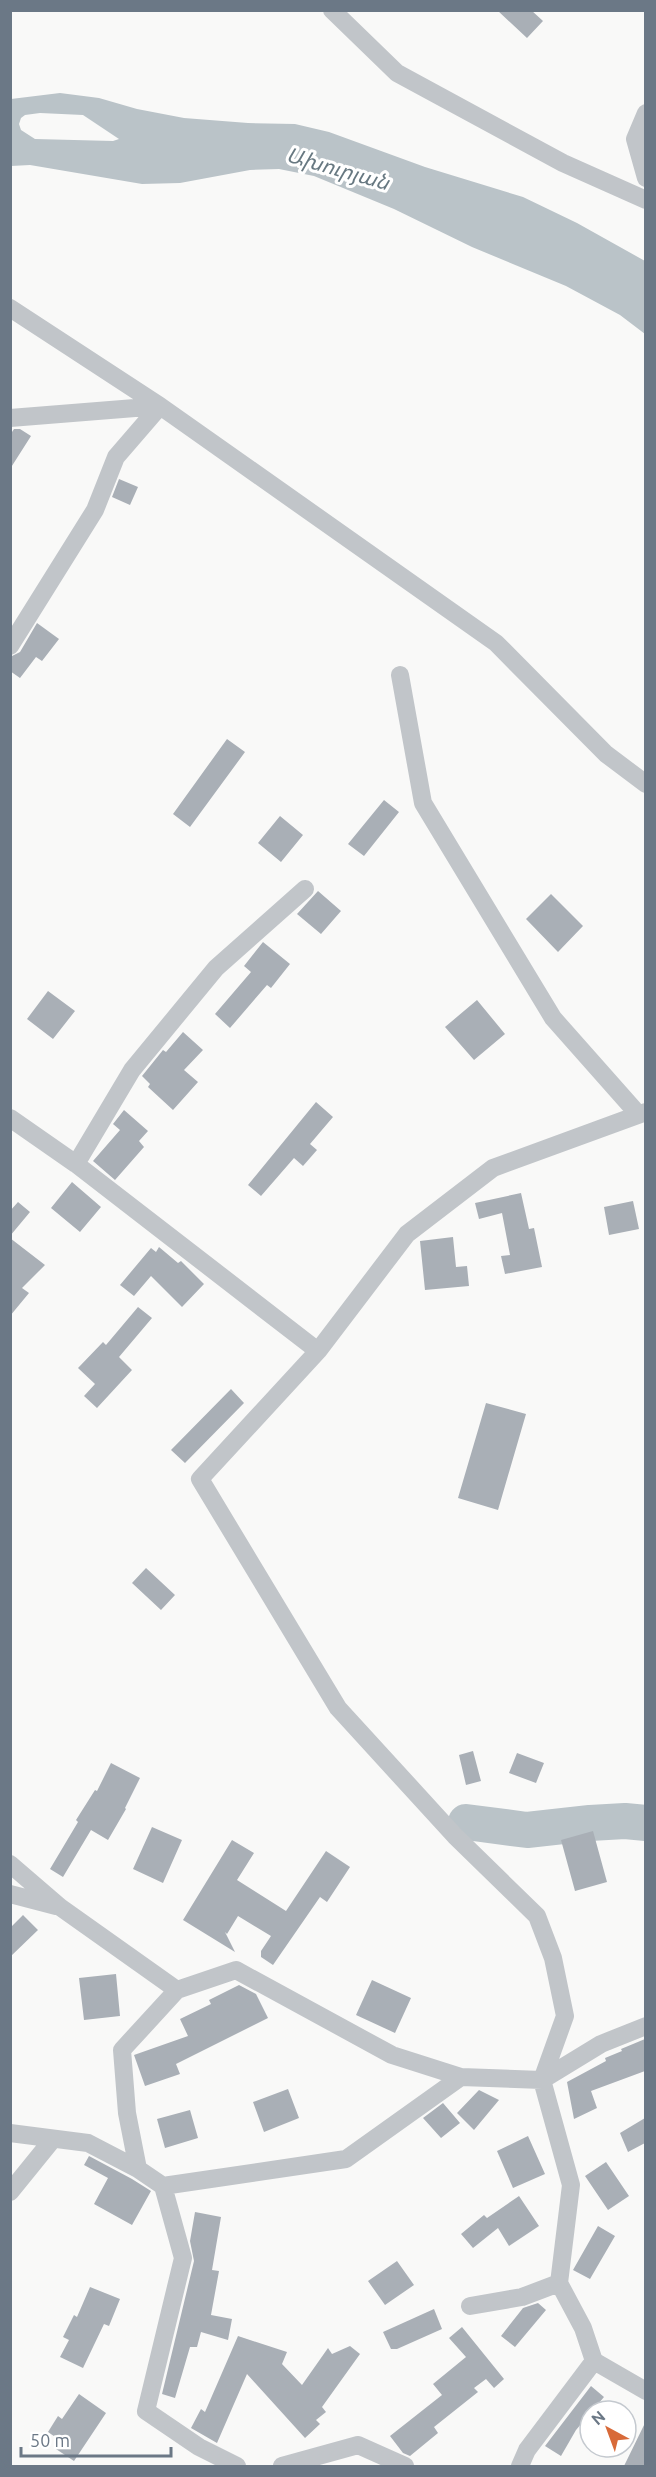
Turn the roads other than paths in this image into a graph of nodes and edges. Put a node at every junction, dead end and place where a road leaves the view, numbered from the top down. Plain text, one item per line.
1 (332, 10) edge
2 (645, 114) edge
3 (645, 178) edge
4 (645, 200) edge
5 (10, 308) edge
6 (160, 406) junction
7 (10, 418) edge
8 (10, 646) edge
9 (400, 675) dead end
10 (645, 784) edge
11 (305, 889) dead end
12 (642, 1113) edge
13 (10, 1118) edge
14 (76, 1164) junction
15 (318, 1351) junction
16 (10, 1864) edge
17 (10, 1894) edge
18 (60, 1907) junction
19 (177, 1990) junction
20 (645, 2026) edge
21 (461, 2077) junction
22 (542, 2080) junction
23 (10, 2133) edge
24 (53, 2139) junction
25 (138, 2169) junction
26 (164, 2186) junction
27 (10, 2192) edge
28 (559, 2283) junction
29 (470, 2306) dead end
30 (594, 2361) junction
31 (645, 2391) edge
32 (237, 2466) edge
33 (282, 2466) edge
34 (405, 2466) edge
35 (520, 2466) edge

1 - 4 street
2 - 3 street
5 - 6 street
6 - 7 street
6 - 8 street
6 - 10 street
9 - 12 street
11 - 14 street
12 - 15 street
13 - 14 street
14 - 15 street
15 - 22 street
16 - 18 street
17 - 18 street
18 - 19 street
19 - 21 street
19 - 25 street
20 - 22 street
21 - 22 street
21 - 26 street
22 - 28 street
23 - 24 street
24 - 25 street
24 - 27 street
25 - 26 street
26 - 32 street
28 - 29 street
28 - 30 street
30 - 31 street
30 - 35 street
33 - 34 street

